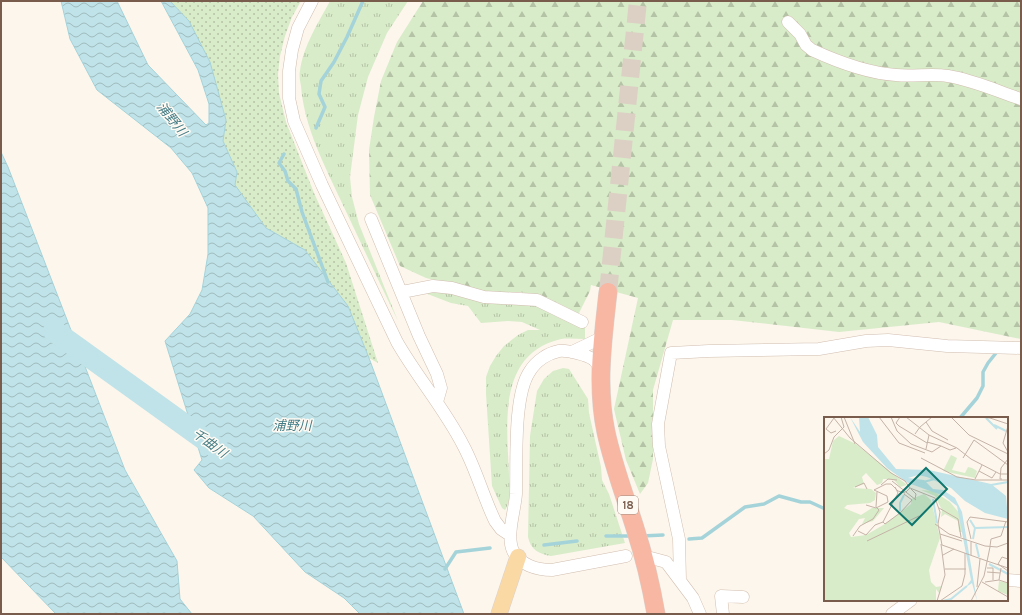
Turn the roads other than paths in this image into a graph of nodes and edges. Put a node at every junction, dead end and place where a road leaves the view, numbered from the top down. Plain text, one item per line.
1 (312, 1) edge
2 (788, 22) dead end
3 (1021, 99) edge
4 (371, 219) dead end
5 (402, 292) junction
6 (608, 292) tunnel mouth
7 (582, 322) dead end
8 (604, 333) junction
9 (1021, 348) edge
10 (572, 352) junction
11 (600, 367) junction
12 (437, 402) junction
13 (510, 535) junction
14 (626, 556) dead end
15 (518, 557) junction
16 (650, 558) dead end
17 (680, 580) junction
18 (1008, 580) edge
19 (1021, 581) edge
20 (743, 597) dead end
21 (910, 601) edge
22 (499, 614) edge
23 (656, 614) edge
24 (700, 614) edge
25 (723, 614) edge
26 (892, 614) edge

1 - 12 street
2 - 3 street
4 - 5 street
5 - 7 street
5 - 12 street
6 - 8 highway, 18
8 - 10 street
8 - 11 highway, 18
9 - 17 street
10 - 11 street
10 - 13 street
11 - 23 highway, 18
12 - 13 street
13 - 15 street
14 - 15 street
15 - 22 main road
16 - 17 street
17 - 24 street
18 - 19 street
20 - 25 street
21 - 26 street

